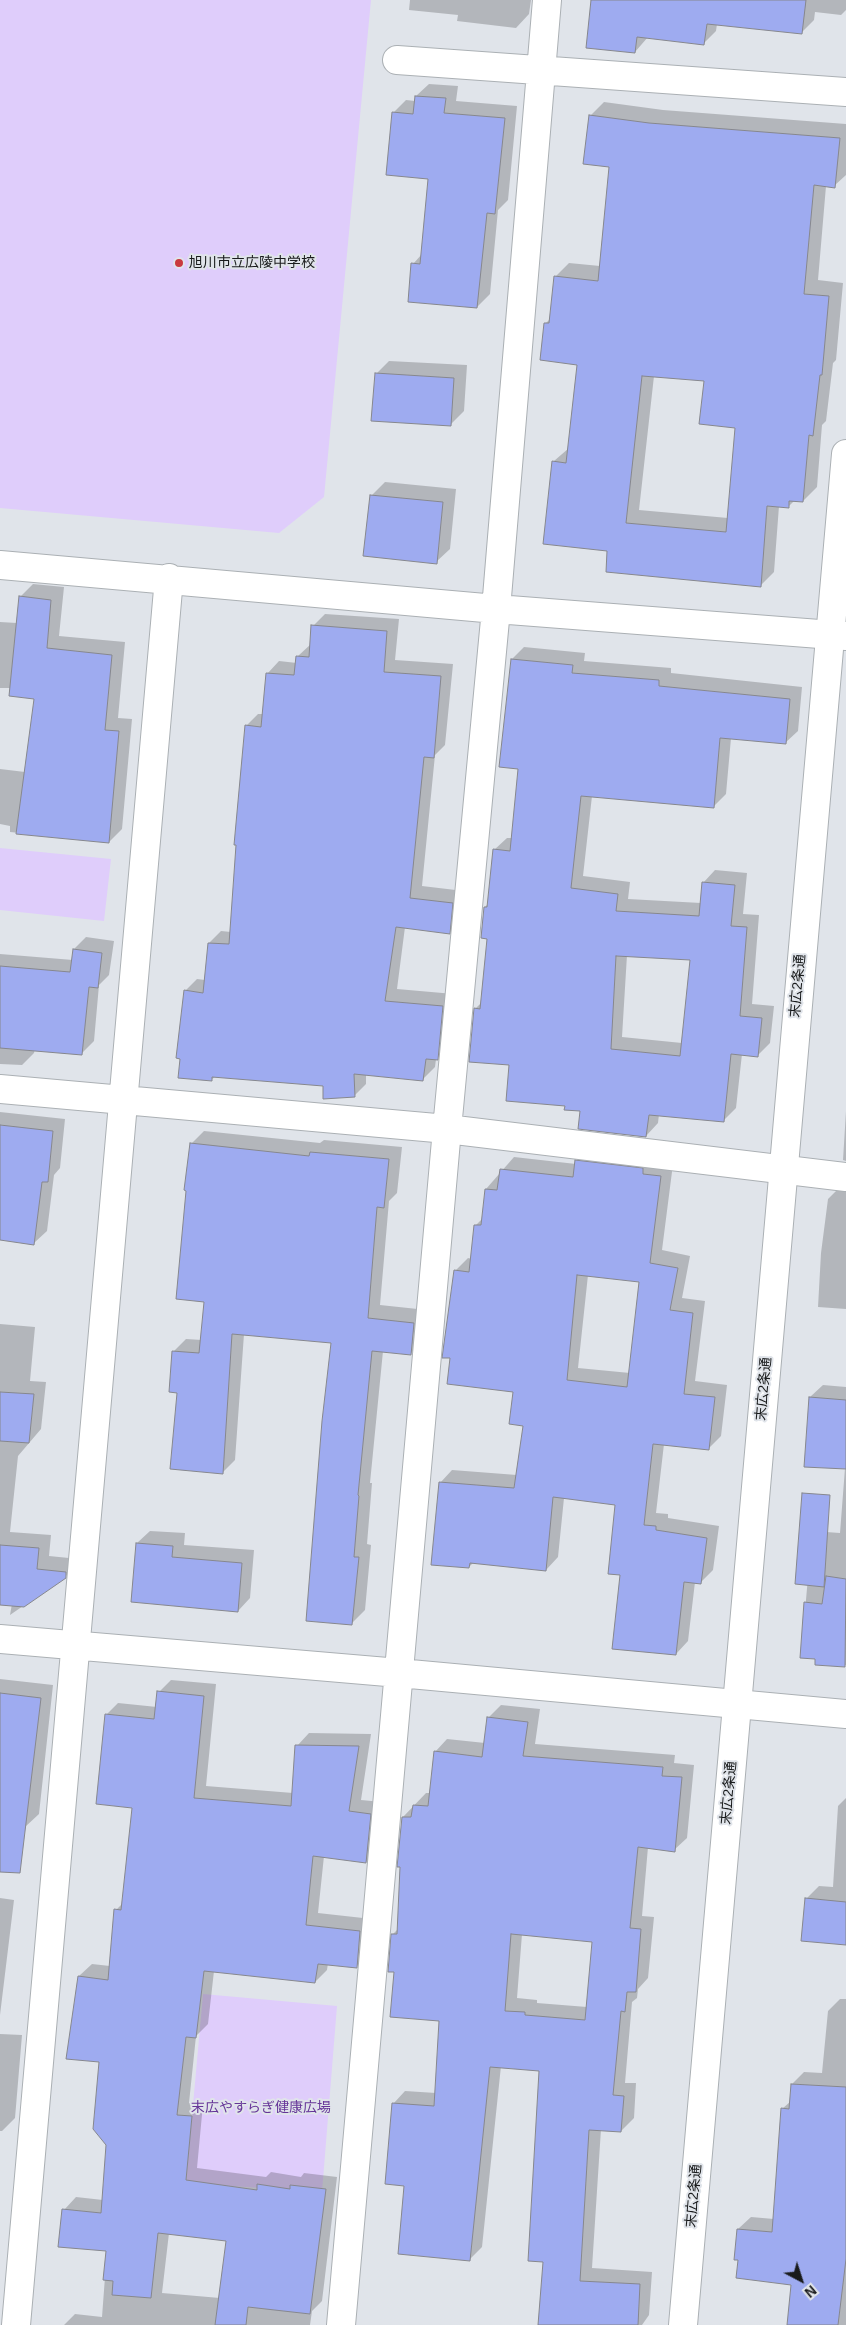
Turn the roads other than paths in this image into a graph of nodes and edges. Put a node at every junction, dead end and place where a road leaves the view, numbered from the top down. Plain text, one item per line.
1 (547, 0) edge
2 (396, 60) dead end
3 (541, 70) junction
4 (846, 92) edge
5 (846, 454) edge
6 (0, 564) edge
7 (169, 578) junction
8 (496, 609) junction
9 (837, 635) edge
10 (0, 1089) edge
11 (124, 1099) junction
12 (447, 1129) junction
13 (782, 1171) junction
14 (846, 1178) edge
15 (0, 1639) edge
16 (75, 1646) junction
17 (399, 1672) junction
18 (737, 1705) junction
19 (846, 1714) edge
20 (16, 2325) edge
21 (341, 2325) edge
22 (683, 2325) edge

1 - 3 street
2 - 3 street
3 - 4 street
3 - 8 street
5 - 9 street, 末広2条通
6 - 7 street
7 - 8 street
7 - 11 street
8 - 9 street
8 - 12 street
9 - 13 street, 末広2条通
10 - 11 street
11 - 12 street
11 - 16 street
12 - 13 street
12 - 17 street
13 - 14 street
13 - 18 street, 末広2条通
15 - 16 street
16 - 17 street
16 - 20 street
17 - 18 street
17 - 21 street
18 - 19 street
18 - 22 street, 末広2条通

